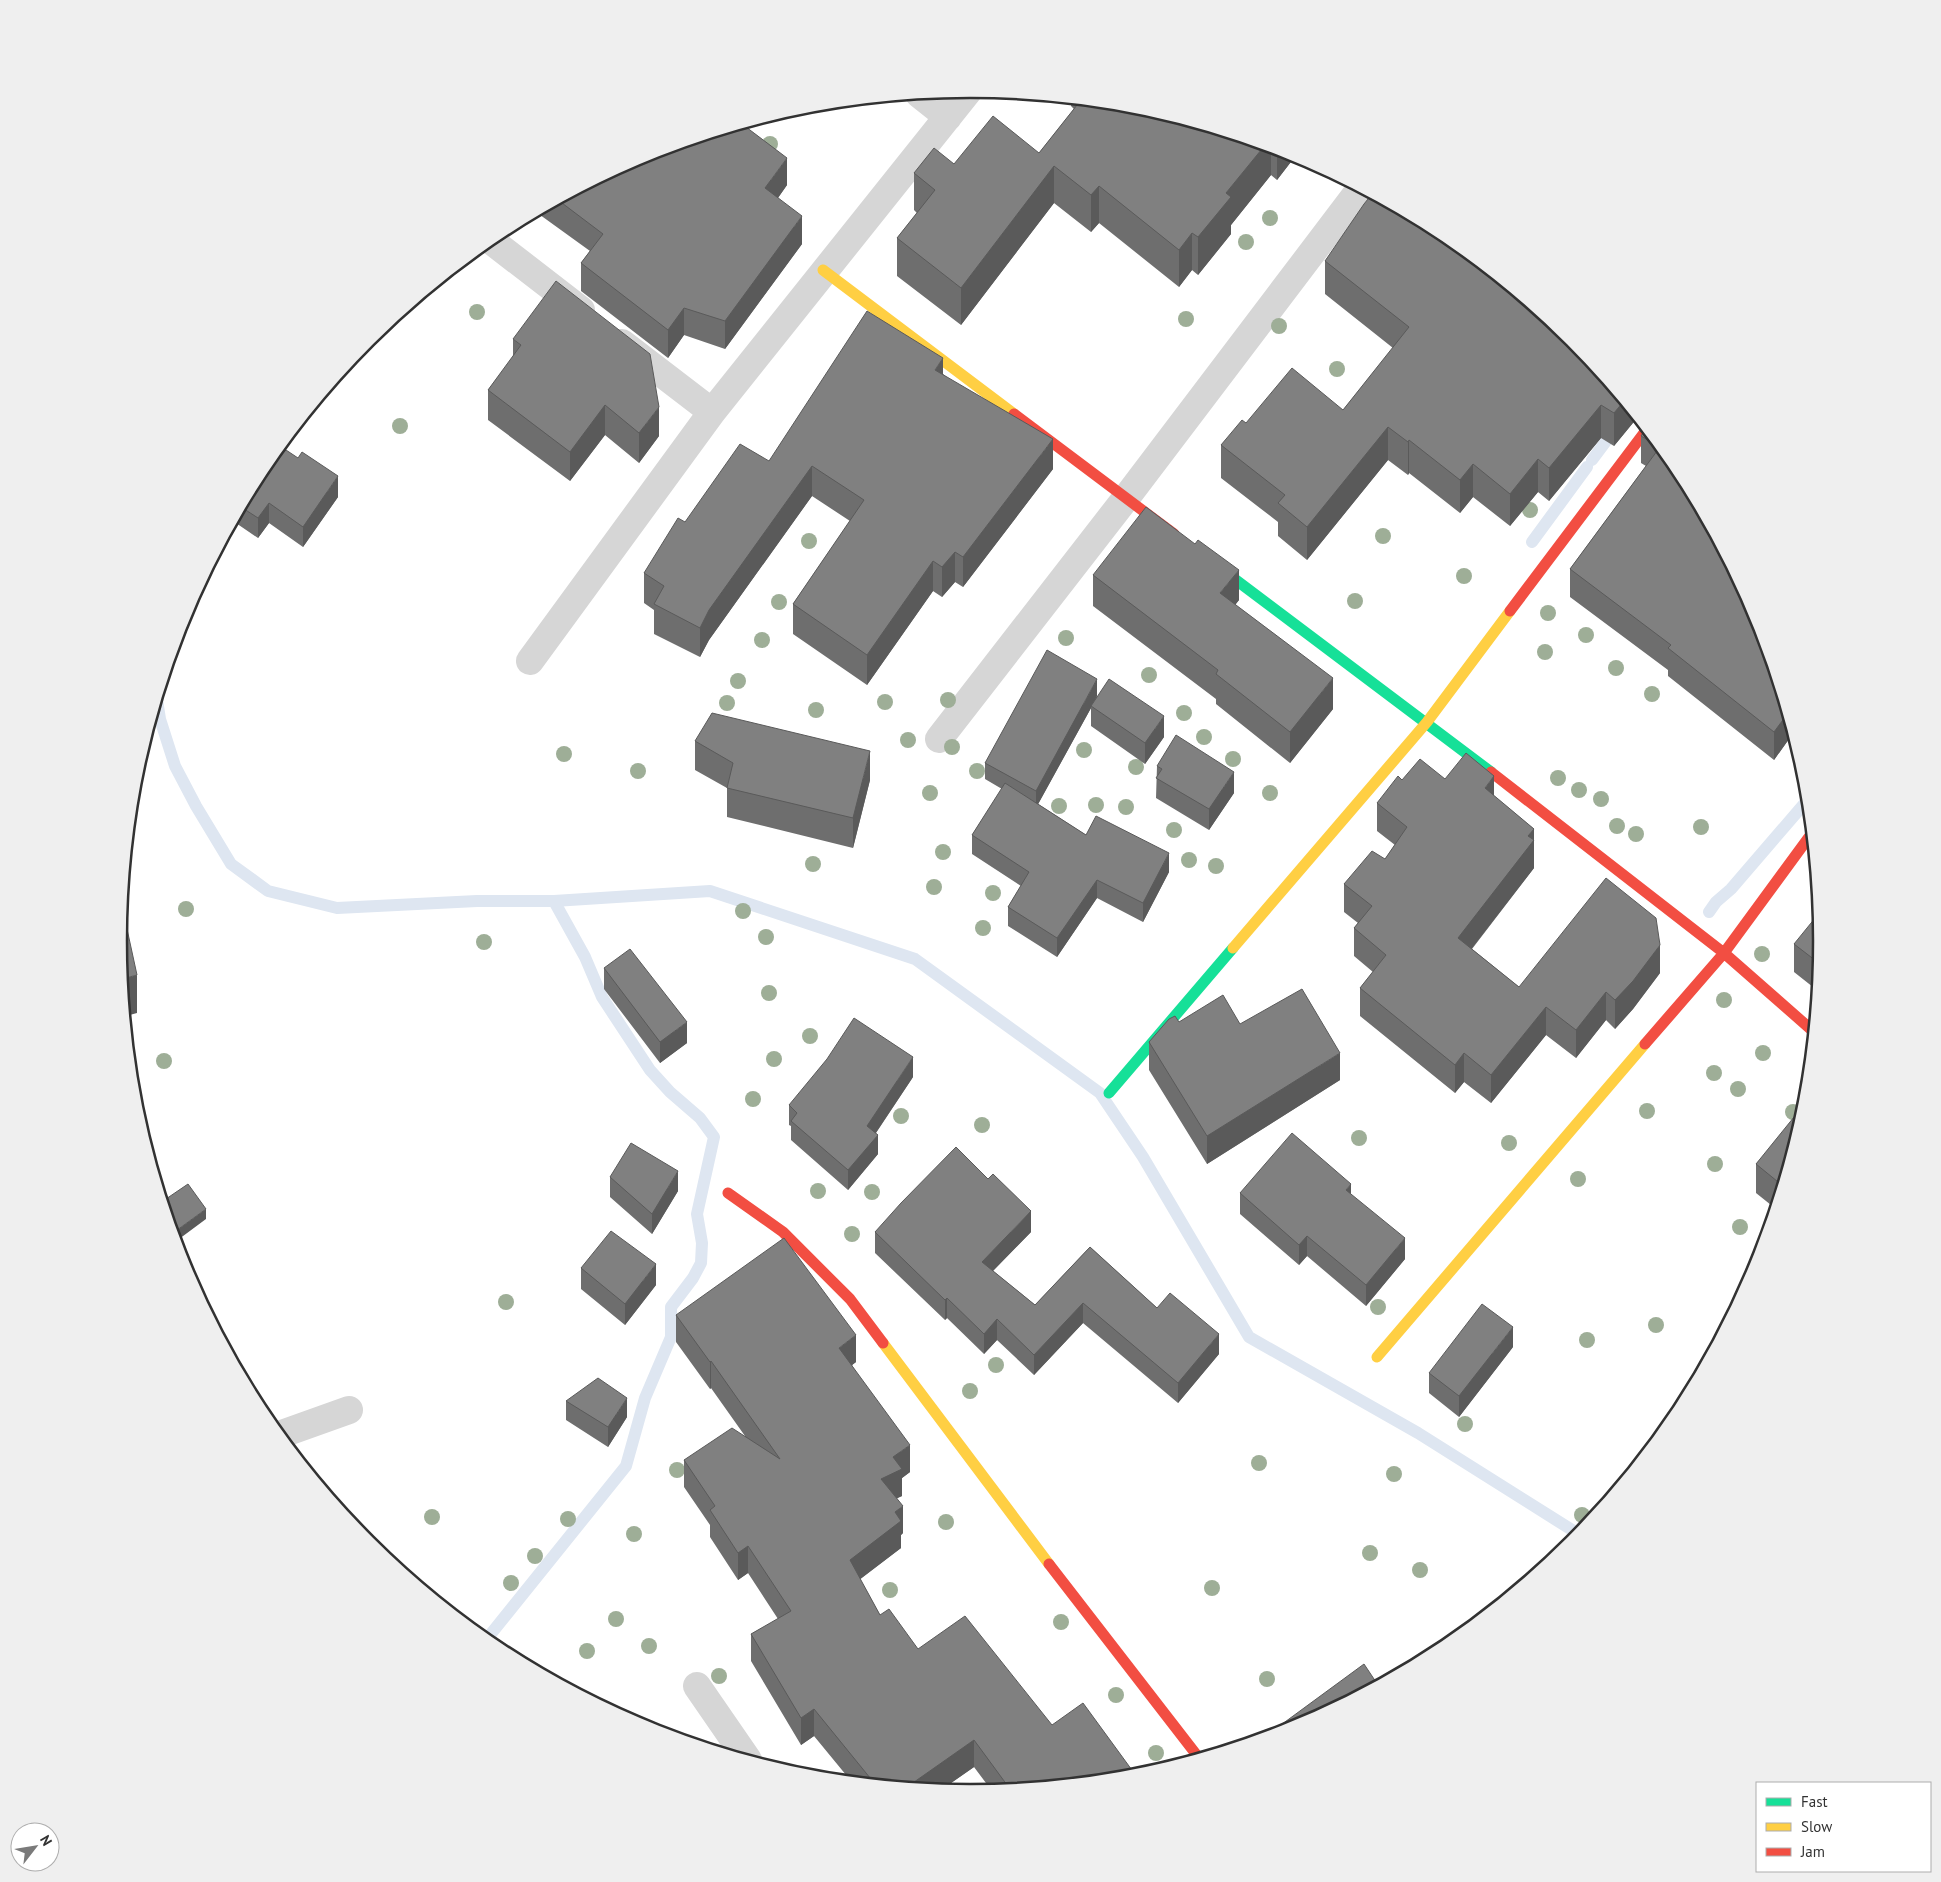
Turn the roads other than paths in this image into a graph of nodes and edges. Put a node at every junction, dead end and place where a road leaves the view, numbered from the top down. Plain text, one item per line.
1 (963, 98) edge
2 (925, 99) edge
3 (948, 117) junction
4 (1358, 192) edge
5 (496, 244) edge
6 (823, 270) junction
7 (712, 412) junction
8 (1643, 433) edge
9 (1126, 498) junction
10 (1182, 539) edge
11 (1198, 551) edge
12 (530, 661) dead end
13 (1427, 722) junction
14 (939, 739) dead end
15 (1808, 839) edge
16 (1724, 953) junction
17 (1809, 1028) edge
18 (1109, 1092) dead end
19 (728, 1193) dead end
20 (1377, 1357) dead end
21 (350, 1410) dead end
22 (286, 1433) edge
23 (698, 1686) dead end
24 (744, 1753) edge
25 (1196, 1754) edge

1 - 3 street
2 - 3 street
3 - 6 street
4 - 9 street
5 - 7 street
6 - 7 street
6 - 9 street
7 - 12 street
8 - 13 street
9 - 10 street
9 - 14 street
11 - 13 street
13 - 16 street
13 - 18 street
15 - 16 street
16 - 17 street
16 - 20 street
19 - 25 street
21 - 22 street
23 - 24 street

